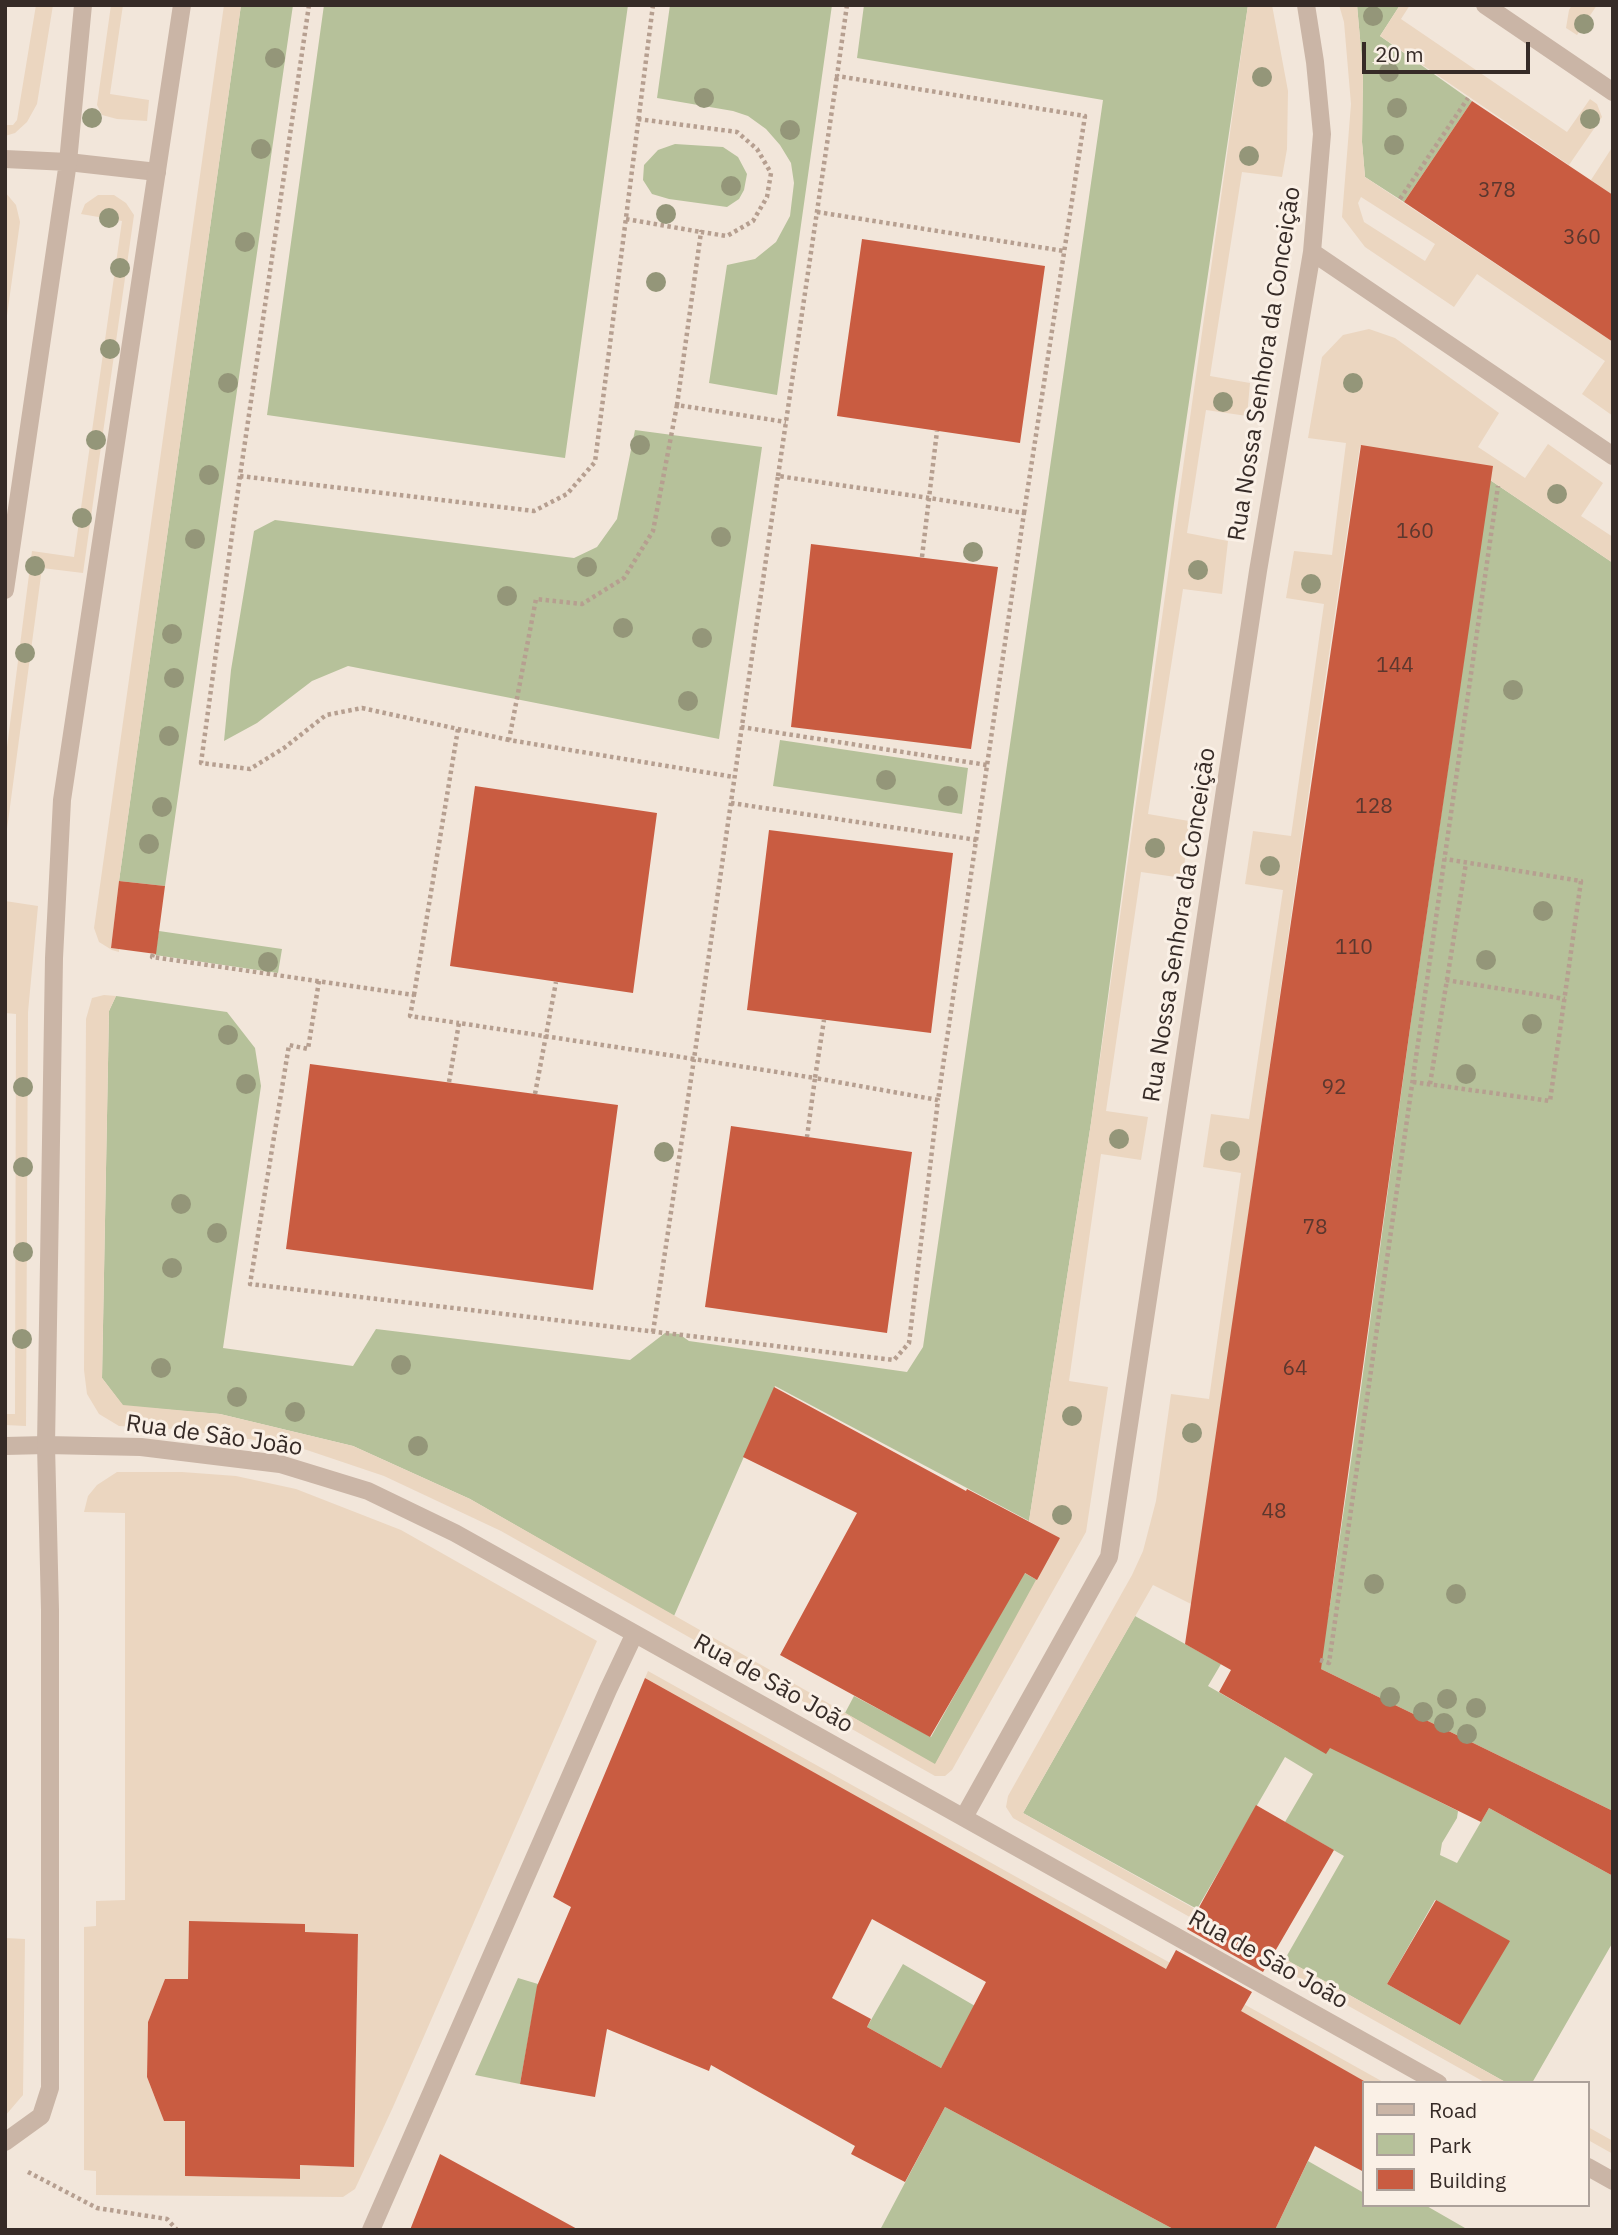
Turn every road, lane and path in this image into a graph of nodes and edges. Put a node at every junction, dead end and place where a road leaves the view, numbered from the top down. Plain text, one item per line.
1 (83, 5) edge
2 (182, 5) edge
3 (309, 5) edge
4 (653, 5) edge
5 (847, 5) edge
6 (1306, 5) edge
7 (1485, 5) edge
8 (837, 76) junction
9 (1613, 92) edge
10 (1468, 98) dead end
11 (638, 120) junction
12 (5, 159) edge
13 (68, 162) junction
14 (157, 172) junction
15 (1400, 199) dead end
16 (817, 212) junction
17 (626, 219) junction
18 (701, 232) junction
19 (1064, 251) junction
20 (1312, 252) junction
21 (677, 405) junction
22 (786, 422) junction
23 (937, 431) dead end
24 (1613, 456) edge
25 (240, 476) junction
26 (778, 476) junction
27 (1498, 486) dead end
28 (929, 498) junction
29 (1024, 513) junction
30 (922, 557) dead end
31 (5, 590) edge
32 (741, 727) junction
33 (458, 729) junction
34 (509, 740) junction
35 (987, 765) junction
36 (734, 777) junction
37 (731, 803) junction
38 (977, 840) junction
39 (1445, 859) junction
40 (1466, 863) junction
41 (153, 954) dead end
42 (1446, 980) junction
43 (319, 981) junction
44 (556, 982) dead end
45 (414, 995) junction
46 (1565, 999) junction
47 (824, 1020) dead end
48 (459, 1023) junction
49 (546, 1037) junction
50 (694, 1059) junction
51 (815, 1078) junction
52 (449, 1082) dead end
53 (1413, 1082) junction
54 (1430, 1084) junction
55 (535, 1094) dead end
56 (938, 1100) junction
57 (807, 1136) dead end
58 (653, 1332) junction
59 (46, 1445) junction
60 (5, 1446) edge
61 (634, 1635) junction
62 (1320, 1660) dead end
63 (964, 1817) junction
64 (1434, 2081) edge
65 (5, 2142) edge
66 (17, 2166) dead end
67 (1590, 2168) edge
68 (1613, 2181) edge
69 (177, 2230) edge
70 (371, 2230) edge

1 - 13 street
2 - 14 street
3 - 25 path
4 - 11 path
5 - 8 path
6 - 20 street, Rua Nossa Senhora da Conceição
7 - 9 street
8 - 16 path
8 - 19 path
10 - 15 path
11 - 17 path
11 - 18 path
12 - 13 street
13 - 14 street
13 - 31 street
14 - 59 street
16 - 19 path
16 - 22 path
17 - 18 path
17 - 25 path
18 - 21 path
19 - 29 path
20 - 24 street
20 - 63 street, Rua Nossa Senhora da Conceição
21 - 22 path
21 - 34 path
22 - 26 path
23 - 28 path
25 - 33 path
26 - 28 path
26 - 32 path
27 - 39 path
28 - 29 path
28 - 30 path
29 - 35 path
32 - 35 path
32 - 36 path
33 - 34 path
33 - 45 path
34 - 36 path
35 - 38 path
36 - 37 path
37 - 38 path
37 - 50 path
38 - 56 path
39 - 40 path
39 - 53 path
40 - 42 path
40 - 46 path
41 - 43 path
42 - 46 path
42 - 54 path
43 - 45 path
43 - 58 path
44 - 49 path
45 - 48 path
46 - 54 path
47 - 51 path
48 - 49 path
48 - 52 path
49 - 50 path
49 - 55 path
50 - 51 path
50 - 58 path
51 - 56 path
51 - 57 path
53 - 54 path
53 - 62 path
56 - 58 path
59 - 60 street, Rua de São João
59 - 61 street, Rua de São João
59 - 65 street
61 - 63 street, Rua de São João
61 - 70 street
63 - 64 street, Rua de São João
66 - 69 path
67 - 68 street

